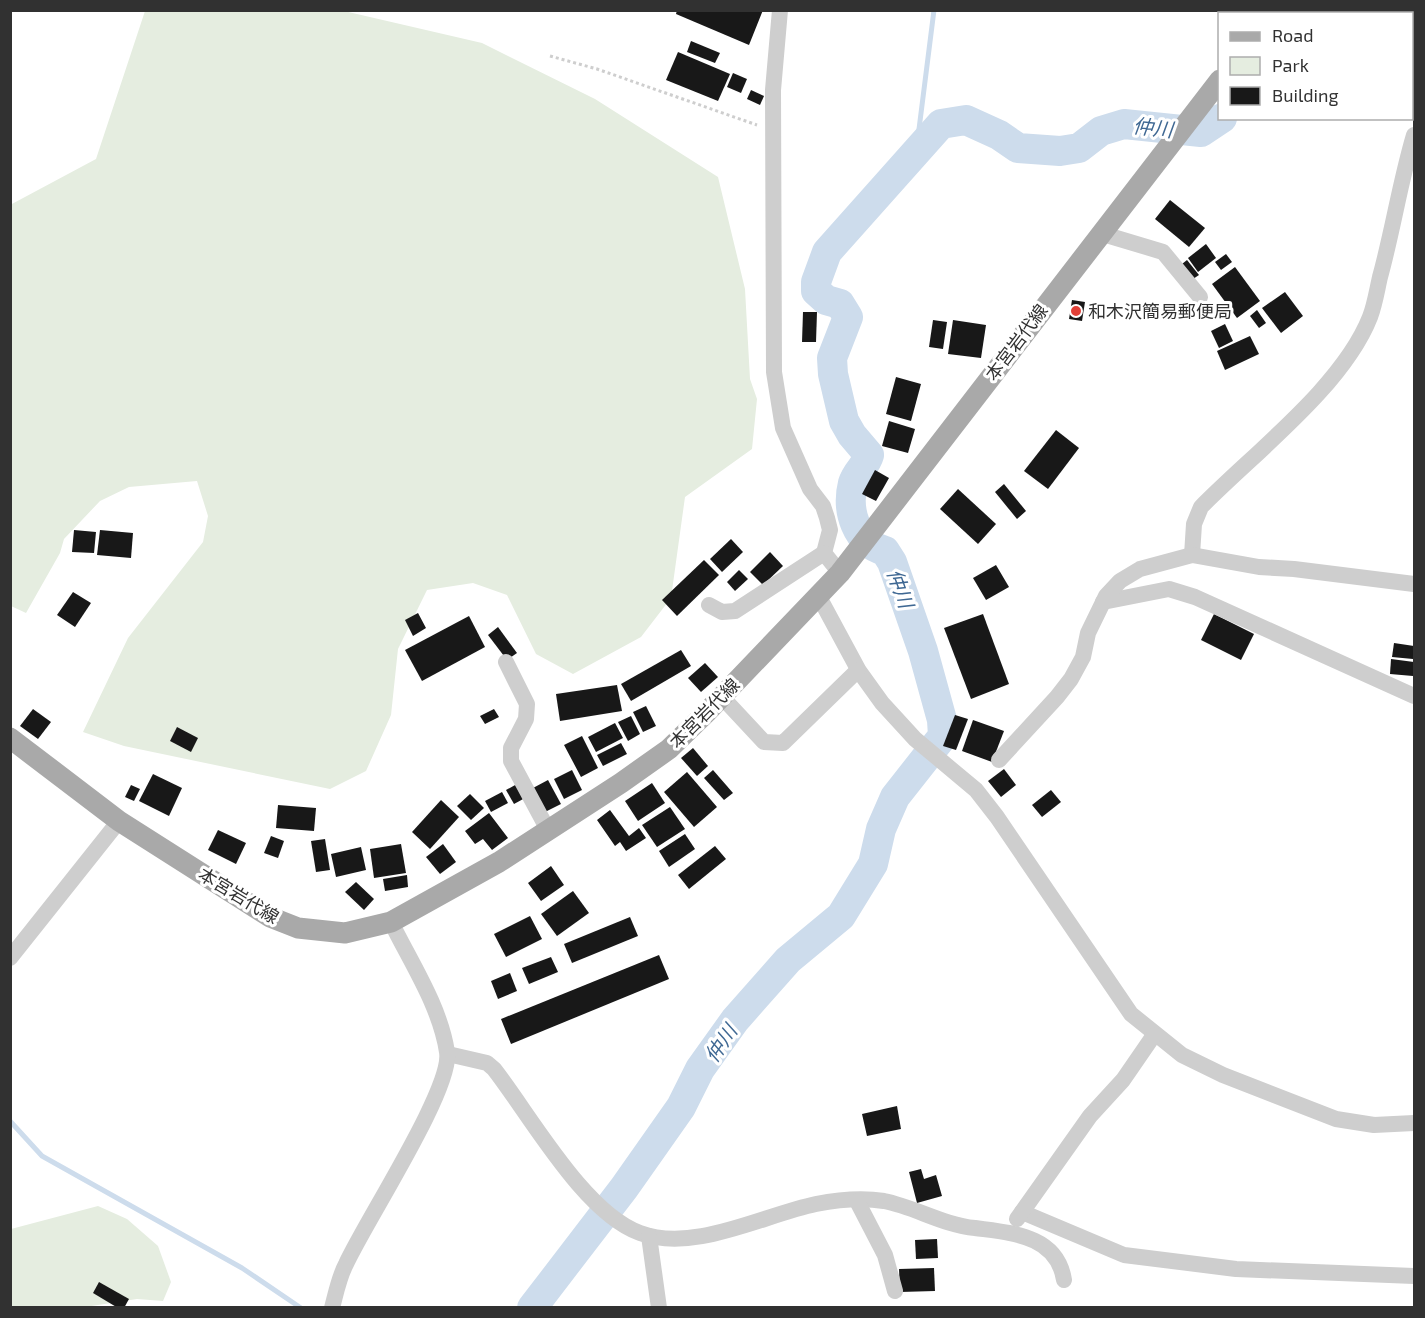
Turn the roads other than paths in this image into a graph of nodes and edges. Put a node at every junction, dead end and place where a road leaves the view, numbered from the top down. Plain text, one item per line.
1 (780, 10) edge
2 (1218, 83) edge
3 (1414, 135) edge
4 (1102, 234) junction
5 (1200, 297) dead end
6 (824, 553) junction
7 (1192, 555) junction
8 (840, 573) junction
9 (1414, 584) edge
10 (818, 595) junction
11 (1103, 602) junction
12 (709, 605) dead end
13 (506, 662) dead end
14 (858, 670) junction
15 (722, 696) junction
16 (1414, 696) edge
17 (10, 738) edge
18 (999, 760) dead end
19 (119, 821) junction
20 (548, 830) junction
21 (391, 922) junction
22 (10, 958) edge
23 (1154, 1035) junction
24 (448, 1054) junction
25 (1414, 1123) edge
26 (857, 1201) junction
27 (1022, 1212) junction
28 (1007, 1231) junction
29 (649, 1236) junction
30 (1414, 1276) edge
31 (1064, 1280) dead end
32 (895, 1291) dead end
33 (332, 1308) edge
34 (659, 1308) edge

1 - 6 street
2 - 4 main road, 本宮岩代線
3 - 7 street
4 - 5 street
4 - 8 main road, 本宮岩代線
6 - 8 street
6 - 12 street
7 - 9 street
7 - 11 street
8 - 10 main road, 本宮岩代線
10 - 14 street
10 - 15 main road, 本宮岩代線
11 - 16 street
11 - 18 street
13 - 20 street
14 - 15 street
14 - 23 street
15 - 20 main road, 本宮岩代線
17 - 19 main road, 本宮岩代線
19 - 21 main road, 本宮岩代線
19 - 22 street
20 - 21 main road, 本宮岩代線
21 - 24 street
23 - 25 street
23 - 27 street
24 - 29 street
24 - 33 street
26 - 28 street
26 - 29 street
26 - 32 street
27 - 28 street
27 - 30 street
28 - 31 street
29 - 34 street

